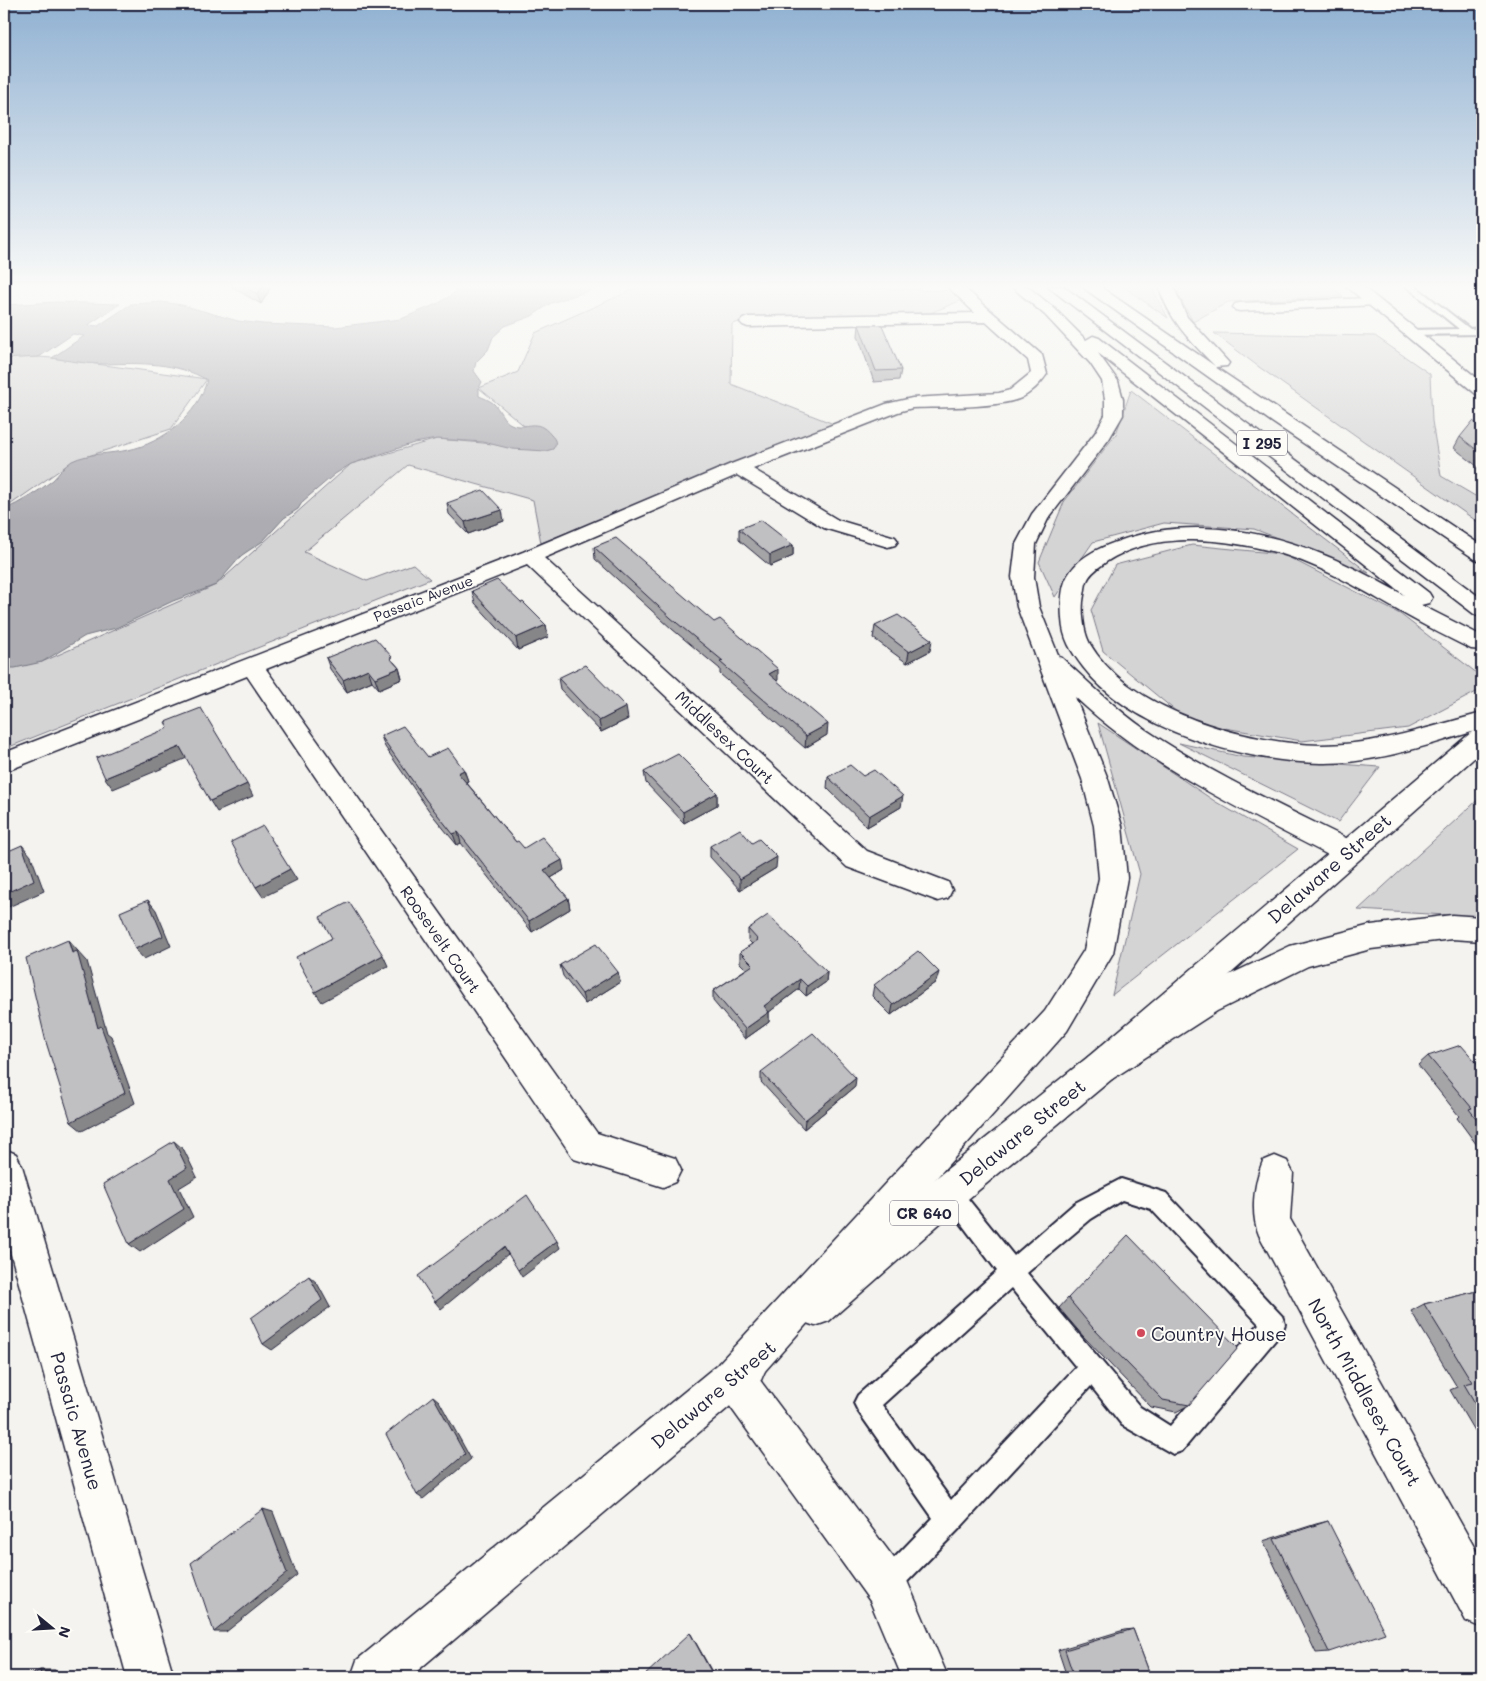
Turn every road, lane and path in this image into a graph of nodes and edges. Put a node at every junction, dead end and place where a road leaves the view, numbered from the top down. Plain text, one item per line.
1 (1037, 364) edge
2 (1099, 364) edge
3 (1124, 364) edge
4 (1158, 364) edge
5 (1202, 364) edge
6 (1223, 364) edge
7 (1450, 364) edge
8 (1482, 390) edge
9 (1278, 418) junction
10 (738, 468) junction
11 (888, 541) dead end
12 (1482, 554) edge
13 (530, 556) junction
14 (1476, 604) edge
15 (1481, 645) edge
16 (1048, 656) junction
17 (251, 665) junction
18 (1482, 721) edge
19 (1482, 737) edge
20 (4, 763) edge
21 (1348, 852) junction
22 (938, 890) dead end
23 (1482, 929) edge
24 (1100, 1068) junction
25 (4, 1166) edge
26 (663, 1170) dead end
27 (1275, 1173) dead end
28 (949, 1191) junction
29 (1012, 1272) junction
30 (1090, 1369) junction
31 (733, 1377) junction
32 (950, 1520) junction
33 (886, 1585) junction
34 (1482, 1605) edge
35 (151, 1677) edge
36 (374, 1677) edge
37 (925, 1677) edge

1 - 10 main road, Passaic Avenue
2 - 16 main road
3 - 15 main road
4 - 14 main road, I 295
5 - 9 main road, I 295
6 - 9 main road
7 - 8 main road
9 - 12 main road, I 295
10 - 11 main road
10 - 13 main road, Passaic Avenue
13 - 17 main road, Passaic Avenue
13 - 22 main road, Middlesex Court
15 - 18 main road
16 - 21 main road
16 - 31 main road
17 - 20 main road, Passaic Avenue
17 - 26 main road, Roosevelt Court
19 - 21 main road, Delaware Street / CR 640
21 - 24 main road, Delaware Street / CR 640
23 - 24 main road
24 - 28 main road, Delaware Street / CR 640
25 - 35 main road, Passaic Avenue
27 - 34 main road, North Middlesex Court
28 - 29 lane
28 - 31 main road, Delaware Street / CR 640
29 - 30 lane
29 - 30 lane
29 - 32 lane
30 - 32 lane
31 - 33 main road
31 - 36 main road, Delaware Street / CR 640
32 - 33 lane
33 - 37 main road

